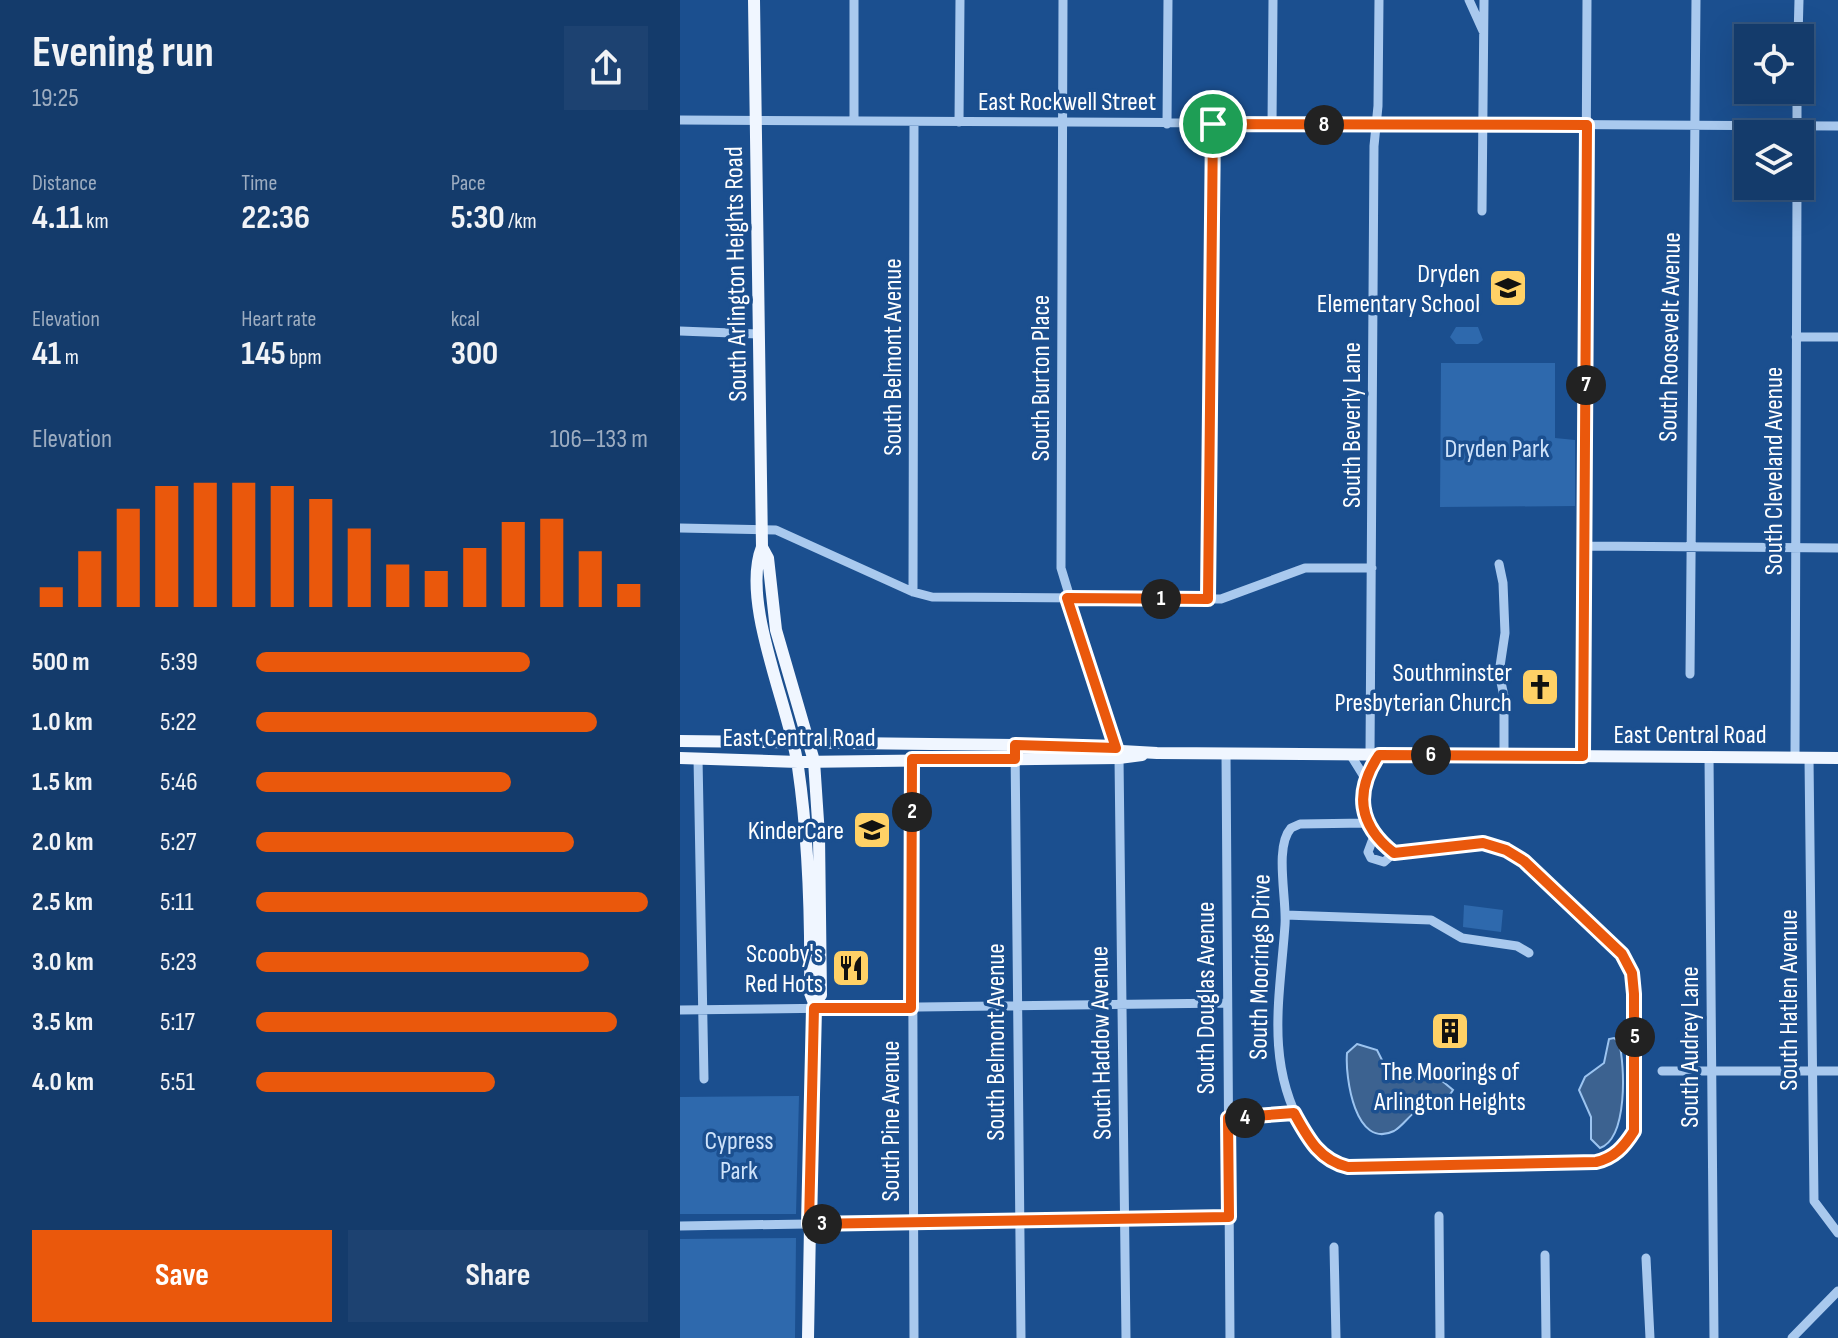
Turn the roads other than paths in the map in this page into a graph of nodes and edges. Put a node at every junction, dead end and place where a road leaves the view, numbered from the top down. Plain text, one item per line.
1 (754, 0) edge
2 (854, 0) edge
3 (960, 0) edge
4 (1063, 0) edge
5 (1168, 0) edge
6 (1273, 0) edge
7 (1379, 0) edge
8 (1469, 0) edge
9 (1484, 0) edge
10 (1587, 0) edge
11 (1696, 0) edge
12 (1799, 0) edge
13 (1798, 24) edge
14 (1484, 34) junction
15 (680, 120) edge
16 (755, 120) junction
17 (854, 121) junction
18 (914, 122) junction
19 (959, 122) junction
20 (1063, 123) junction
21 (1167, 124) junction
22 (1213, 124) junction
23 (1272, 125) junction
24 (1587, 125) junction
25 (1377, 126) junction
26 (1484, 126) junction
27 (1694, 126) junction
28 (1838, 126) edge
29 (1734, 128) edge
30 (1814, 128) edge
31 (1797, 200) edge
32 (1482, 211) dead end
33 (680, 331) edge
34 (758, 334) junction
35 (1796, 337) junction
36 (1838, 337) edge
37 (680, 528) edge
38 (761, 530) junction
39 (1586, 546) junction
40 (762, 547) junction
41 (1689, 547) junction
42 (1794, 548) junction
43 (1838, 548) edge
44 (1499, 564) dead end
45 (1372, 568) junction
46 (913, 592) junction
47 (1067, 598) junction
48 (1208, 599) junction
49 (1690, 674) dead end
50 (680, 741) edge
51 (809, 741) junction
52 (793, 742) junction
53 (1015, 745) junction
54 (1118, 753) junction
55 (1226, 753) junction
56 (1350, 754) junction
57 (1374, 754) junction
58 (1504, 755) junction
59 (1583, 756) junction
60 (1709, 756) junction
61 (1795, 757) junction
62 (680, 758) edge
63 (698, 758) junction
64 (1809, 758) junction
65 (1838, 758) edge
66 (912, 759) junction
67 (1015, 759) junction
68 (814, 761) junction
69 (798, 762) junction
70 (1365, 778) junction
71 (1366, 823) junction
72 (1374, 836) junction
73 (1394, 853) junction
74 (1285, 915) junction
75 (1529, 953) dead end
76 (1227, 1003) junction
77 (1121, 1004) junction
78 (814, 1006) junction
79 (1016, 1006) junction
80 (911, 1008) junction
81 (702, 1009) junction
82 (680, 1010) edge
83 (1662, 1071) dead end
84 (1712, 1071) junction
85 (1810, 1071) junction
86 (1838, 1071) edge
87 (704, 1079) dead end
88 (1294, 1113) junction
89 (1228, 1118) junction
90 (1439, 1216) dead end
91 (1229, 1217) junction
92 (1125, 1219) junction
93 (1018, 1221) junction
94 (913, 1222) junction
95 (809, 1224) junction
96 (680, 1226) edge
97 (1838, 1233) edge
98 (1334, 1247) dead end
99 (1545, 1255) dead end
100 (1646, 1258) dead end
101 (1838, 1291) edge
102 (808, 1338) edge
103 (914, 1338) edge
104 (1021, 1338) edge
105 (1126, 1338) edge
106 (1230, 1338) edge
107 (1336, 1338) edge
108 (1440, 1338) edge
109 (1546, 1338) edge
110 (1650, 1338) edge
111 (1714, 1338) edge
112 (1792, 1338) edge

1 - 16 main road, South Arlington Heights Road
2 - 17 street
3 - 19 street
4 - 20 street, South Burton Place
5 - 21 street
6 - 23 street
7 - 25 street, South Beverly Lane
8 - 14 street
9 - 14 street
10 - 24 street
11 - 27 street, South Roosevelt Avenue
12 - 13 street
14 - 26 street
15 - 16 street, East Rockwell Street
16 - 17 street, East Rockwell Street
16 - 34 main road, South Arlington Heights Road
17 - 18 street, East Rockwell Street
18 - 19 street, East Rockwell Street
18 - 46 street, South Belmont Avenue
19 - 20 street, East Rockwell Street
20 - 21 street, East Rockwell Street
20 - 47 street, South Burton Place
21 - 22 street, East Rockwell Street
22 - 23 street, East Rockwell Street
22 - 48 street
23 - 25 street, East Rockwell Street
24 - 26 street, East Rockwell Street
24 - 27 street, East Rockwell Street
24 - 39 street
25 - 26 street, East Rockwell Street
25 - 45 street, South Beverly Lane
26 - 32 street
27 - 29 street, East Rockwell Street
27 - 41 street, South Roosevelt Avenue
28 - 30 street, East Rockwell Street
31 - 35 street, South Cleveland Avenue
33 - 34 street
34 - 38 main road, South Arlington Heights Road
35 - 36 street
35 - 42 street, South Cleveland Avenue
37 - 38 street
38 - 40 main road, South Arlington Heights Road
38 - 46 street
39 - 41 street
39 - 59 street
40 - 51 main road, South Arlington Heights Road
40 - 52 main road, South Arlington Heights Road
41 - 42 street
41 - 49 street, South Roosevelt Avenue
42 - 43 street
42 - 61 street, South Cleveland Avenue
44 - 58 street
45 - 48 street
45 - 57 street, South Beverly Lane
46 - 47 street
47 - 48 street
47 - 54 street, South Burton Place
50 - 52 main road, East Central Road
51 - 52 main road, East Central Road
51 - 53 main road, East Central Road
51 - 68 main road, South Arlington Heights Road
52 - 69 main road, South Arlington Heights Road
53 - 54 main road, East Central Road
53 - 67 street, South Belmont Avenue
54 - 55 main road, East Central Road
54 - 67 main road, East Central Road
54 - 77 street, South Haddow Avenue
55 - 56 main road, East Central Road
55 - 76 street, South Douglas Avenue
56 - 57 main road, East Central Road
56 - 70 street
57 - 58 main road, East Central Road
57 - 70 street
58 - 59 main road, East Central Road
59 - 60 main road, East Central Road
60 - 61 main road, East Central Road
60 - 84 street, South Audrey Lane
61 - 64 main road, East Central Road
62 - 63 main road, East Central Road
63 - 69 main road, East Central Road
63 - 81 street
64 - 65 main road, East Central Road
64 - 85 street, South Hatlen Avenue
66 - 67 main road, East Central Road
66 - 68 main road, East Central Road
66 - 80 street, South Pine Avenue
67 - 79 street, South Belmont Avenue
68 - 69 main road, East Central Road
68 - 78 main road, South Arlington Heights Road
69 - 78 main road, South Arlington Heights Road
70 - 71 street
71 - 72 street
71 - 74 street, South Moorings Drive
72 - 73 street
72 - 73 street
73 - 88 street, South Moorings Drive
74 - 75 street
74 - 88 street, South Moorings Drive
76 - 77 street
76 - 89 street, South Douglas Avenue
77 - 79 street
77 - 92 street, South Haddow Avenue
78 - 80 street
78 - 81 street
78 - 95 main road, South Arlington Heights Road
79 - 80 street
79 - 93 street, South Belmont Avenue
80 - 94 street, South Pine Avenue
81 - 82 street
81 - 87 street
83 - 84 street
84 - 85 street
84 - 111 street, South Audrey Lane
85 - 86 street
85 - 97 street, South Hatlen Avenue
88 - 89 street
89 - 91 street, South Douglas Avenue
90 - 108 street
91 - 92 street
91 - 106 street, South Douglas Avenue
92 - 93 street
92 - 105 street, South Haddow Avenue
93 - 94 street
93 - 104 street, South Belmont Avenue
94 - 95 street
94 - 103 street, South Pine Avenue
95 - 96 street
95 - 102 main road, South Arlington Heights Road
98 - 107 street
99 - 109 street
100 - 110 street
101 - 112 street

